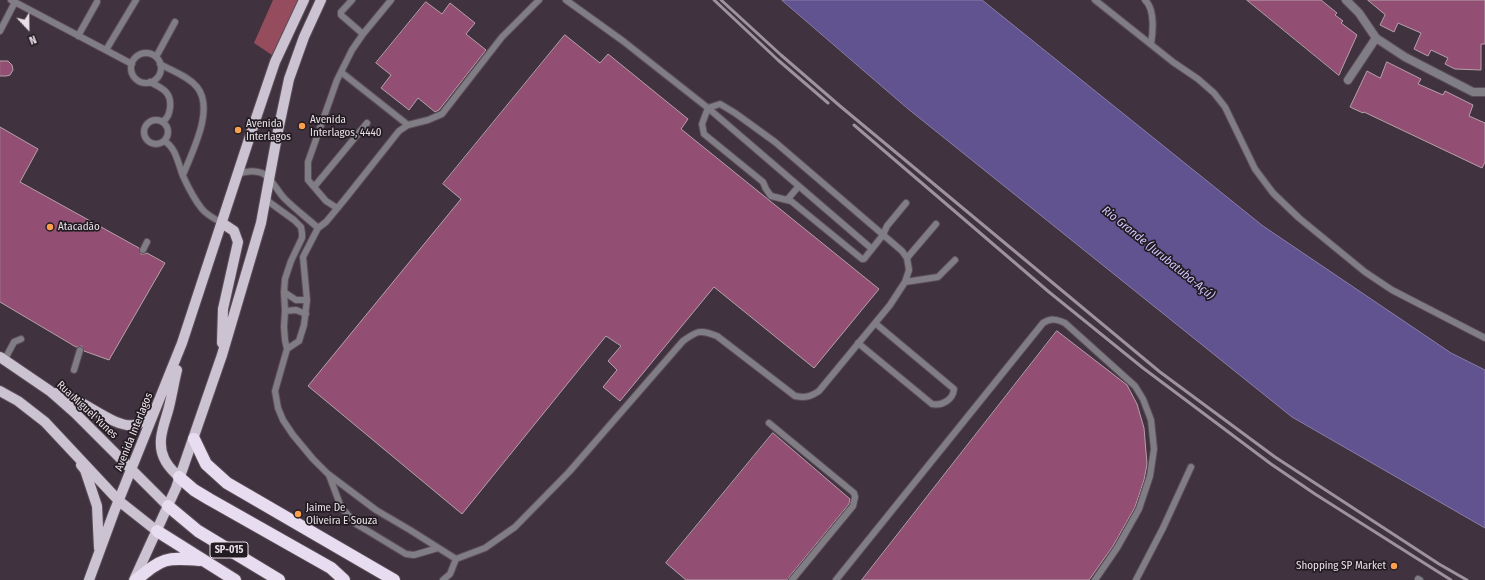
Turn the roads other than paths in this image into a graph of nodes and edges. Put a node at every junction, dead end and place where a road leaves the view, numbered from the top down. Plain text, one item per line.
1 (136, 0) edge
2 (304, 0) edge
3 (321, 0) edge
4 (352, 0) edge
5 (391, 0) edge
6 (539, 0) edge
7 (566, 0) edge
8 (1095, 0) edge
9 (1145, 0) edge
10 (1346, 0) edge
11 (13, 1) edge
12 (97, 2) dead end
13 (175, 22) dead end
14 (0, 31) edge
15 (363, 34) junction
16 (78, 36) junction
17 (1376, 38) junction
18 (1151, 44) junction
19 (106, 50) junction
20 (156, 57) junction
21 (132, 64) junction
22 (160, 64) junction
23 (341, 72) junction
24 (1348, 80) dead end
25 (150, 82) junction
26 (1473, 92) junction
27 (1485, 92) edge
28 (1485, 98) edge
29 (708, 108) junction
30 (163, 121) junction
31 (367, 124) dead end
32 (408, 125) junction
33 (164, 141) junction
34 (238, 174) junction
35 (183, 175) junction
36 (269, 179) junction
37 (314, 187) junction
38 (798, 187) junction
39 (265, 199) junction
40 (787, 200) junction
41 (906, 203) dead end
42 (337, 208) junction
43 (222, 223) junction
44 (936, 224) dead end
45 (318, 228) junction
46 (883, 235) junction
47 (147, 242) dead end
48 (872, 249) junction
49 (142, 250) dead end
50 (907, 258) junction
51 (955, 260) dead end
52 (905, 282) junction
53 (284, 292) junction
54 (307, 300) junction
55 (285, 311) junction
56 (306, 314) junction
57 (875, 323) junction
58 (1485, 338) edge
59 (21, 339) dead end
60 (182, 343) junction
61 (858, 343) junction
62 (287, 349) junction
63 (80, 350) dead end
64 (222, 355) junction
65 (3, 358) edge
66 (74, 370) dead end
67 (0, 391) edge
68 (50, 391) junction
69 (156, 408) junction
70 (769, 423) dead end
71 (194, 439) junction
72 (72, 450) junction
73 (1191, 467) dead end
74 (132, 470) junction
75 (328, 474) junction
76 (179, 477) junction
77 (119, 501) junction
78 (168, 506) junction
79 (157, 531) junction
80 (438, 548) junction
81 (99, 554) junction
82 (456, 559) junction
83 (205, 561) junction
84 (89, 580) edge
85 (135, 580) edge
86 (235, 580) edge
87 (280, 580) edge
88 (344, 580) edge
89 (394, 580) edge
90 (443, 580) edge
91 (792, 580) edge
92 (836, 580) edge
93 (1095, 580) edge
94 (1136, 580) edge

1 - 19 lane
2 - 34 main road, Avenida Interlagos
3 - 36 main road
4 - 15 lane
5 - 15 lane
6 - 32 lane
7 - 29 lane
8 - 18 lane
9 - 18 lane
10 - 17 street
11 - 14 lane
11 - 16 lane
12 - 16 lane
13 - 20 lane
15 - 23 lane
16 - 19 lane
17 - 24 street
17 - 26 street
18 - 58 lane
19 - 21 lane
20 - 21 lane
20 - 22 lane
21 - 25 lane
22 - 25 lane
22 - 35 lane
23 - 32 lane
23 - 37 lane
25 - 30 lane
26 - 27 street
26 - 28 street
29 - 38 lane
29 - 40 lane
29 - 46 lane
30 - 33 lane
30 - 33 lane
31 - 37 lane
32 - 42 lane
33 - 35 lane
34 - 36 lane
34 - 43 main road, Avenida Interlagos
35 - 43 lane
36 - 39 main road
36 - 45 lane
37 - 42 lane
38 - 40 lane
38 - 48 lane
39 - 53 lane
39 - 64 main road
40 - 48 lane
41 - 46 lane
42 - 45 lane
43 - 60 main road, Avenida Interlagos
43 - 64 main road
44 - 50 lane
45 - 54 lane
46 - 48 lane
46 - 50 lane
47 - 49 lane
50 - 52 lane
51 - 52 lane
52 - 57 lane
53 - 54 lane
53 - 55 lane
54 - 56 lane
55 - 56 lane
55 - 62 lane
56 - 62 lane
57 - 61 lane
57 - 61 lane
59 - 65 lane
60 - 69 main road, Avenida Interlagos
60 - 76 main road
61 - 82 lane
62 - 75 lane
63 - 66 lane
64 - 71 main road
65 - 68 main road, Rua Miguel Yunes / SP-015
67 - 72 main road, SP-015
68 - 69 main road
68 - 74 main road, Rua Miguel Yunes / SP-015
69 - 74 main road, Avenida Interlagos
70 - 91 lane
71 - 76 main road
71 - 89 highway
72 - 77 main road, SP-015
72 - 81 main road
73 - 94 lane
74 - 77 main road, Avenida Interlagos
74 - 78 main road, Rua Miguel Yunes / SP-015
75 - 80 lane
75 - 80 lane
76 - 78 main road
76 - 88 highway
77 - 79 main road, SP-015
77 - 81 main road, Avenida Interlagos
78 - 79 main road
78 - 87 highway, SP-015
79 - 83 highway, SP-015
79 - 85 main road
80 - 82 lane
81 - 84 main road, Avenida Interlagos
82 - 90 lane
83 - 85 highway
83 - 86 highway, SP-015
92 - 93 lane

